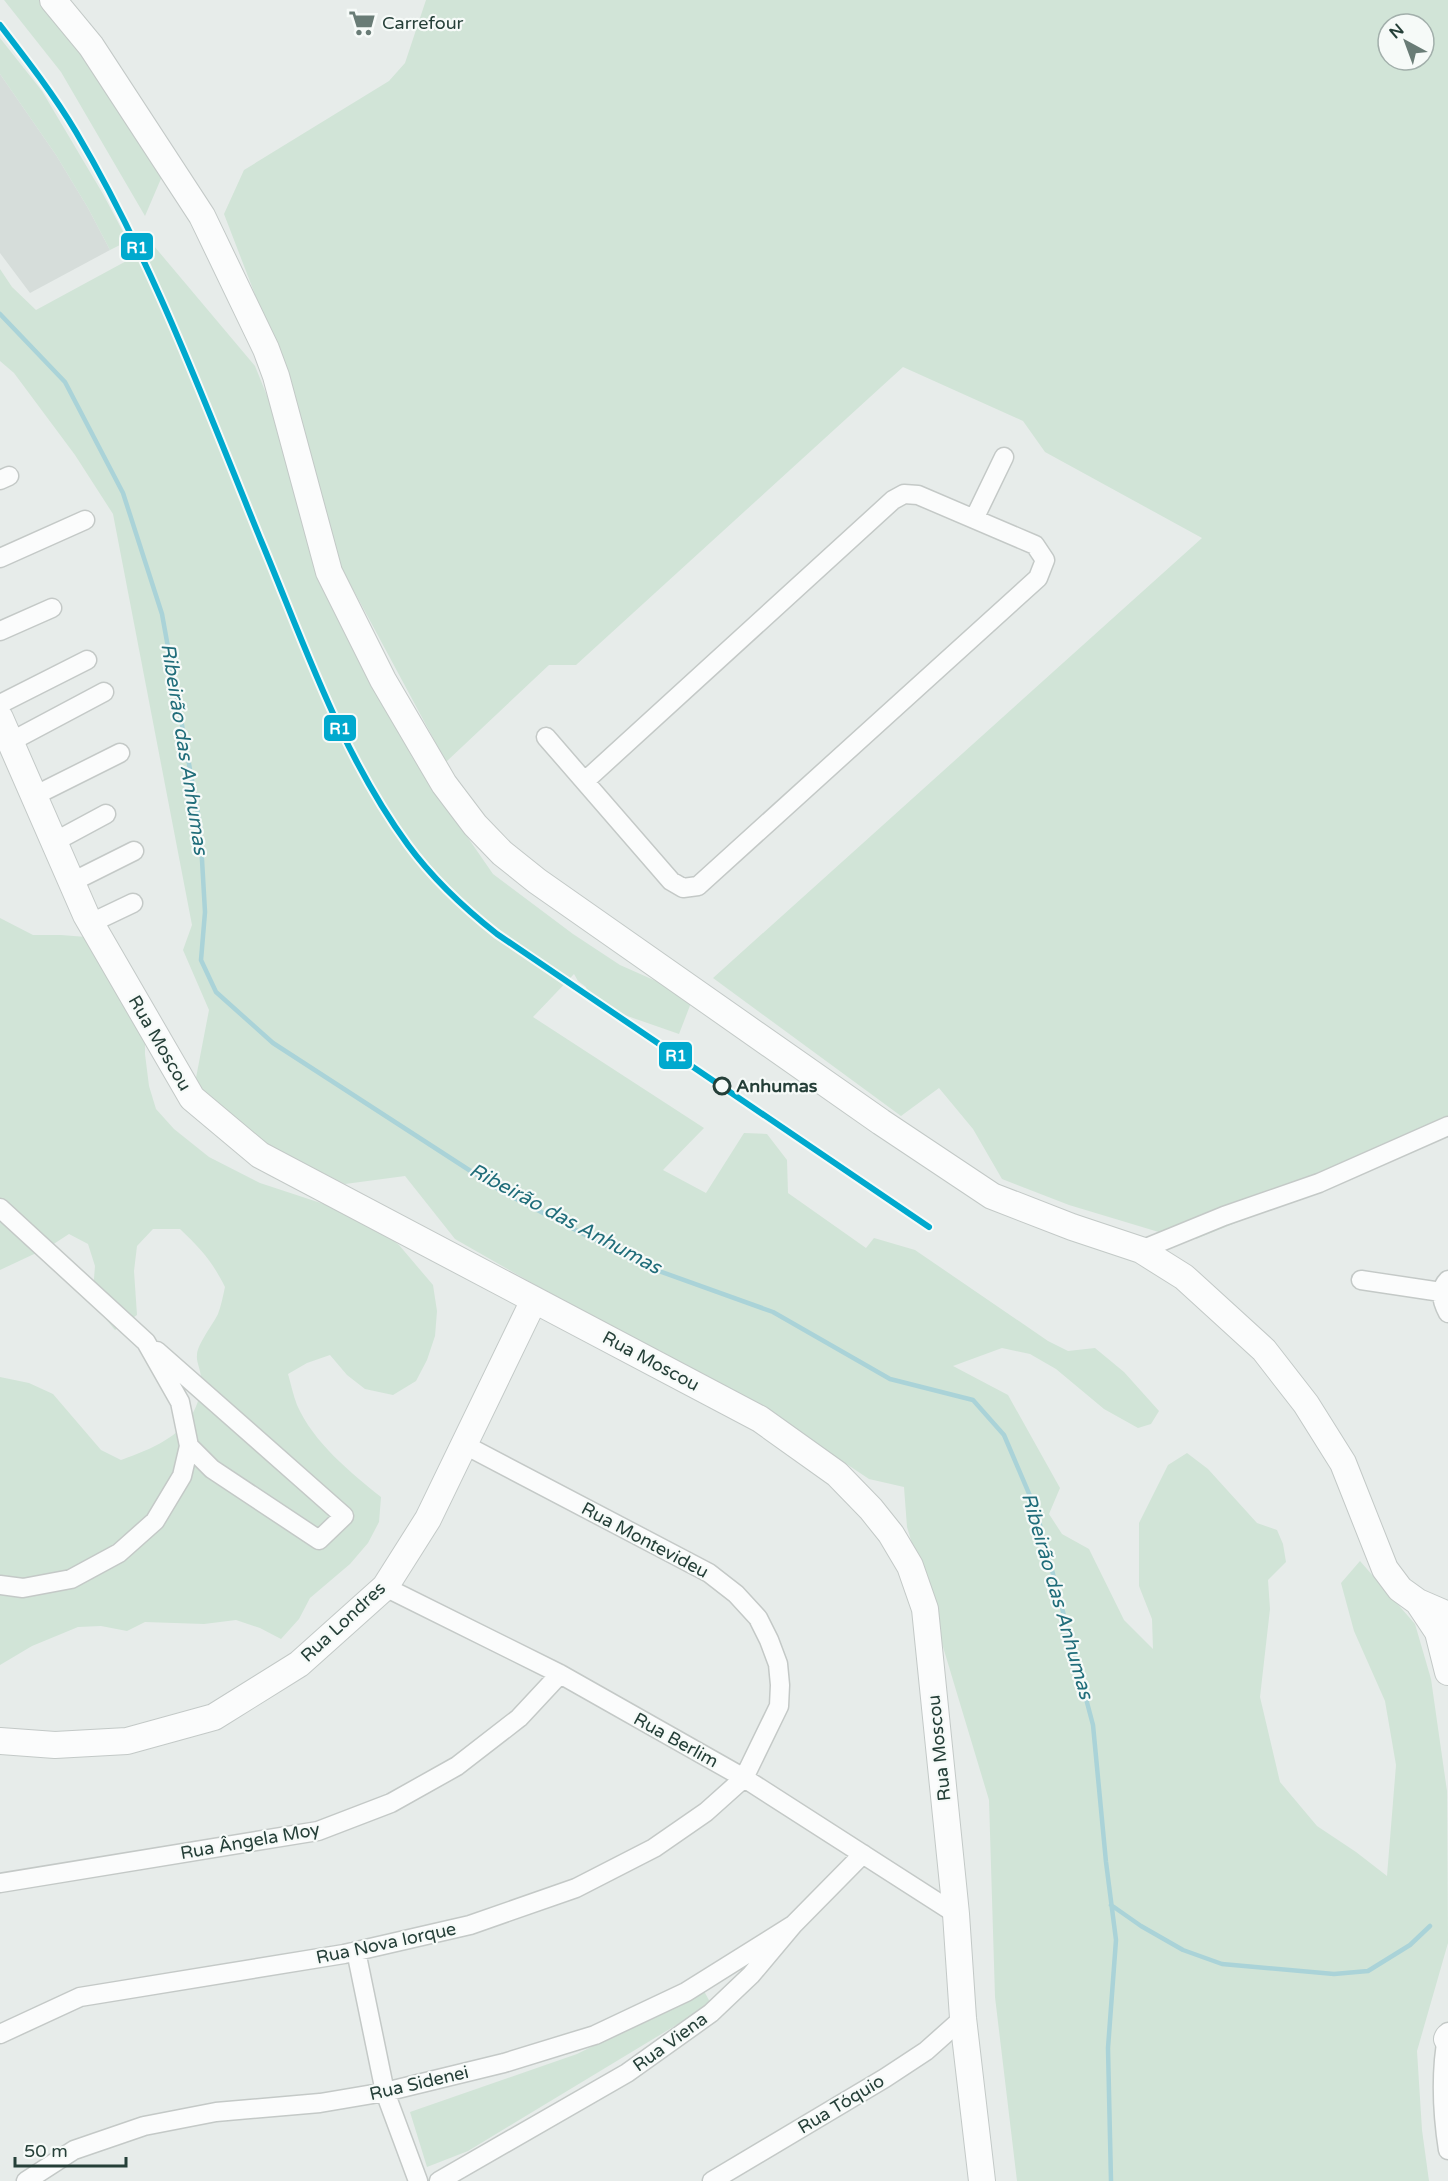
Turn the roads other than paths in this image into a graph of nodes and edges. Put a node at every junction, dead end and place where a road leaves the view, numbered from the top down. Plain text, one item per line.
1 (53, 0) edge
2 (1004, 457) dead end
3 (974, 519) junction
4 (85, 520) dead end
5 (0, 558) edge
6 (52, 608) dead end
7 (0, 631) edge
8 (87, 660) dead end
9 (104, 692) dead end
10 (0, 704) edge
11 (0, 718) edge
12 (546, 737) dead end
13 (10, 742) junction
14 (120, 753) dead end
15 (585, 781) junction
16 (34, 796) junction
17 (106, 814) dead end
18 (54, 842) junction
19 (134, 851) dead end
20 (72, 882) junction
21 (133, 903) dead end
22 (91, 923) junction
23 (1448, 1126) edge
24 (0, 1208) edge
25 (1141, 1250) junction
26 (1361, 1280) dead end
27 (1445, 1286) edge
28 (534, 1300) junction
29 (1448, 1313) edge
30 (146, 1342) junction
31 (465, 1445) junction
32 (189, 1446) junction
33 (0, 1585) edge
34 (384, 1587) junction
35 (1418, 1602) junction
36 (1448, 1615) edge
37 (1448, 1672) edge
38 (560, 1674) junction
39 (0, 1741) edge
40 (744, 1778) junction
41 (863, 1854) junction
42 (0, 1883) edge
43 (956, 1914) junction
44 (793, 1924) junction
45 (356, 1951) junction
46 (737, 1960) junction
47 (751, 1976) junction
48 (708, 1978) junction
49 (725, 2000) junction
50 (963, 2018) junction
51 (0, 2034) edge
52 (1448, 2036) edge
53 (385, 2092) junction
54 (1448, 2150) edge
55 (26, 2181) edge
56 (418, 2181) edge
57 (439, 2181) edge
58 (712, 2181) edge
59 (982, 2181) edge

1 - 25 street
2 - 3 street
3 - 15 street
3 - 15 street
4 - 5 street
6 - 7 street
8 - 10 street
9 - 13 street
11 - 13 street, Rua Moscou
12 - 15 street
13 - 16 street, Rua Moscou
14 - 16 street
16 - 18 street, Rua Moscou
17 - 18 street
18 - 20 street, Rua Moscou
19 - 20 street
20 - 22 street, Rua Moscou
21 - 22 street
22 - 28 street, Rua Moscou
23 - 25 street
24 - 30 street
25 - 35 street
26 - 27 street
27 - 29 street
28 - 31 street, Rua Londres
28 - 43 street, Rua Moscou
30 - 32 street
30 - 32 street
31 - 34 street, Rua Londres
31 - 40 street, Rua Montevideu
32 - 33 street
34 - 38 street, Rua Berlim
34 - 39 street, Rua Londres
35 - 36 street
35 - 37 street
38 - 40 street, Rua Berlim
38 - 42 street, Rua Ângela Moy
40 - 41 street, Rua Berlim
40 - 45 street, Rua Nova Iorque
41 - 43 street, Rua Berlim
41 - 44 street, Rua Viena
43 - 50 street, Rua Moscou
44 - 46 street, Rua Sidenei
44 - 47 street, Rua Viena
45 - 51 street, Rua Nova Iorque
45 - 53 street
46 - 47 street
46 - 48 street, Rua Sidenei
47 - 49 street, Rua Viena
48 - 49 street
48 - 53 street, Rua Sidenei
49 - 57 street, Rua Viena
50 - 58 street, Rua Tóquio
50 - 59 street, Rua Moscou
52 - 54 street
53 - 55 street, Rua Sidenei
53 - 56 street

